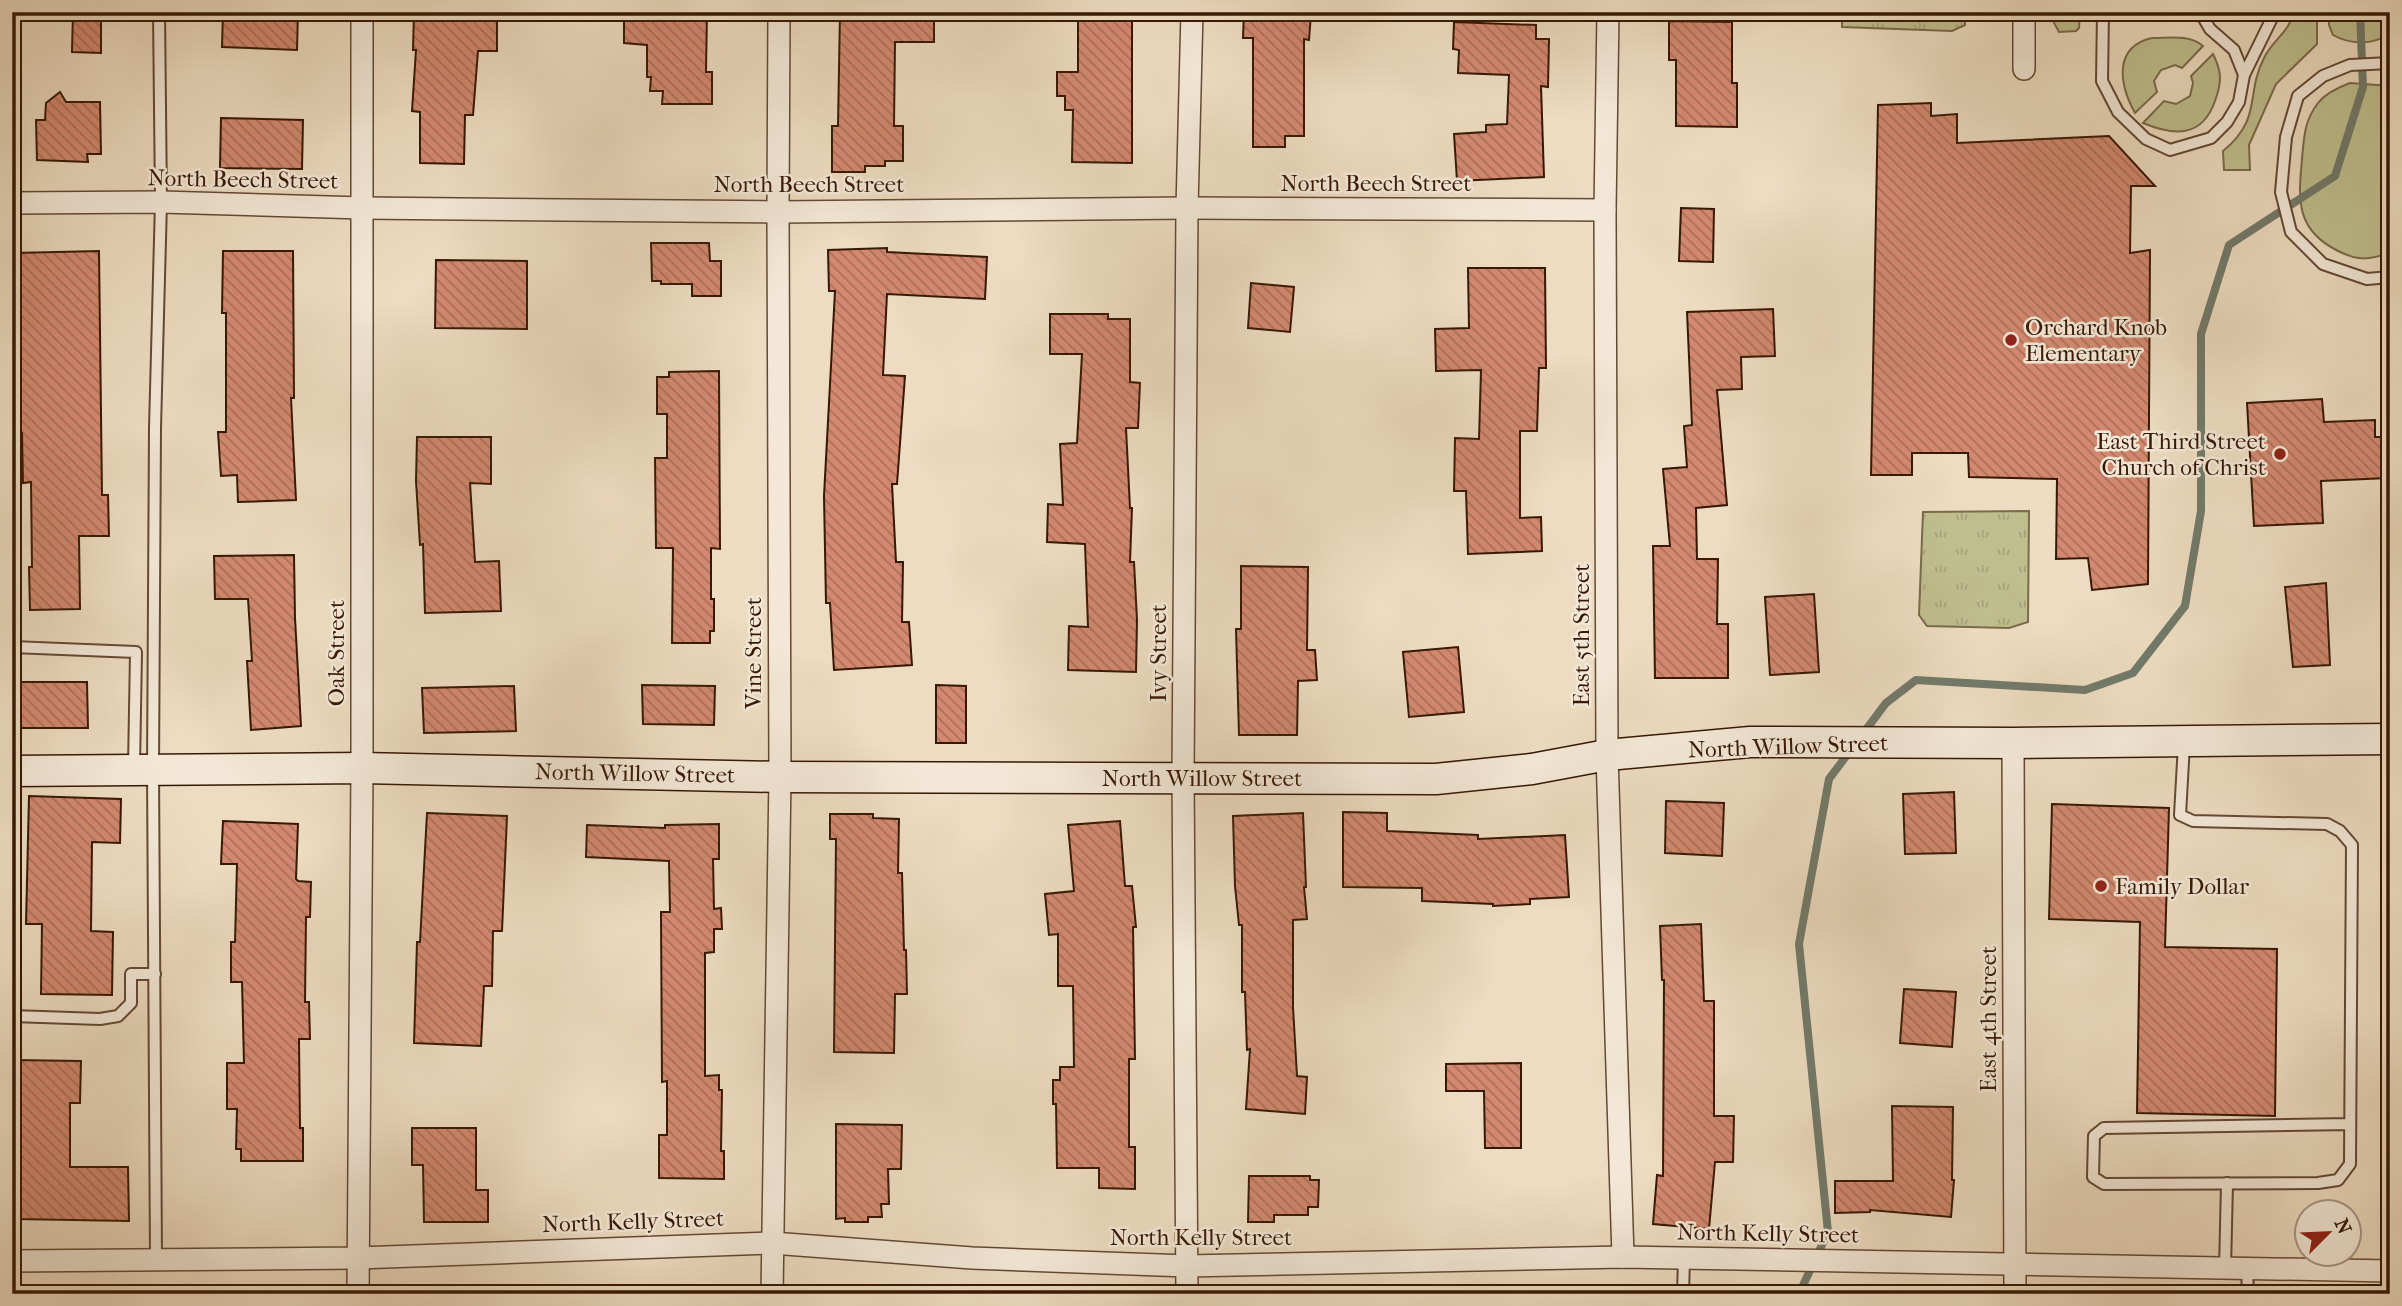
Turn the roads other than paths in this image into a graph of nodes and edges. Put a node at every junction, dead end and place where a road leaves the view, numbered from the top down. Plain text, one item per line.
1 (159, 12) edge
2 (362, 12) edge
3 (779, 12) edge
4 (1192, 12) edge
5 (1608, 12) edge
6 (2024, 12) edge
7 (2103, 12) edge
8 (2200, 12) edge
9 (2275, 12) edge
10 (2390, 63) edge
11 (2024, 69) dead end
12 (2244, 75) junction
13 (161, 202) junction
14 (12, 203) edge
15 (362, 208) junction
16 (1187, 208) junction
17 (1605, 210) junction
18 (778, 212) junction
19 (2390, 277) edge
20 (12, 648) edge
21 (2390, 739) edge
22 (2184, 741) junction
23 (2013, 743) junction
24 (1607, 755) junction
25 (362, 768) junction
26 (144, 770) junction
27 (12, 771) edge
28 (780, 777) junction
29 (1183, 777) junction
30 (155, 974) junction
31 (12, 1016) edge
32 (2350, 1124) junction
33 (2227, 1183) junction
34 (772, 1242) junction
35 (1622, 1256) junction
36 (358, 1258) junction
37 (1684, 1258) junction
38 (156, 1259) junction
39 (12, 1261) edge
40 (2015, 1265) junction
41 (1187, 1266) junction
42 (2225, 1269) junction
43 (2247, 1269) junction
44 (2390, 1271) edge
45 (358, 1294) edge
46 (772, 1294) edge
47 (1187, 1294) edge
48 (1683, 1294) edge
49 (2015, 1294) edge
50 (2248, 1294) edge

1 - 13 lane
2 - 15 street, Oak Street
3 - 18 street, Vine Street
4 - 16 street, Ivy Street
5 - 17 street, East 5th Street
6 - 11 street
7 - 12 lane
8 - 12 lane
9 - 12 lane
10 - 19 lane
13 - 14 street, North Beech Street
13 - 15 street, North Beech Street
13 - 26 lane
15 - 18 street, North Beech Street
15 - 25 street, Oak Street
16 - 17 street, North Beech Street
16 - 18 street, North Beech Street
16 - 29 street, Ivy Street
17 - 24 street, East 5th Street
18 - 28 street, Vine Street
20 - 26 lane
21 - 22 main road, North Willow Street
22 - 23 main road, North Willow Street
22 - 32 lane
23 - 24 main road, North Willow Street
23 - 40 street, East 4th Street
24 - 29 main road, North Willow Street
24 - 35 street, East 5th Street
25 - 26 main road, North Willow Street
25 - 28 main road, North Willow Street
25 - 36 street, Oak Street
26 - 27 main road, North Willow Street
26 - 30 lane
28 - 29 main road, North Willow Street
28 - 34 street, Vine Street
29 - 41 street, Ivy Street
30 - 31 lane
30 - 38 lane
32 - 33 lane
32 - 33 lane
33 - 42 lane
34 - 36 street, North Kelly Street
34 - 41 street, North Kelly Street
34 - 46 street, Vine Street
35 - 37 street, North Kelly Street
35 - 41 street, North Kelly Street
36 - 38 street, North Kelly Street
36 - 45 street, Oak Street
37 - 40 street, North Kelly Street
37 - 48 lane
38 - 39 street, North Kelly Street
40 - 42 street, North Kelly Street
40 - 49 street, East 4th Street
41 - 47 street, Ivy Street
42 - 43 street, North Kelly Street
43 - 44 street, North Kelly Street
43 - 50 lane

